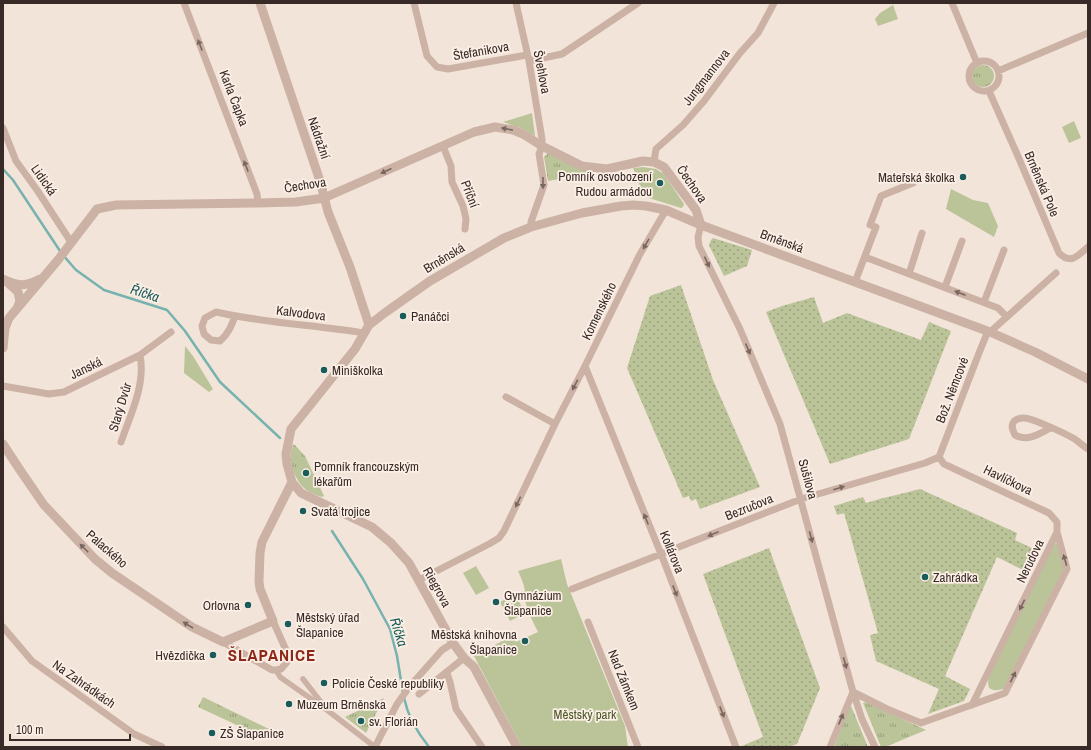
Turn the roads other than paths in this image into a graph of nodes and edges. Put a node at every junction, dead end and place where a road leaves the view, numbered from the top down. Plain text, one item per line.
1 (184, 3) edge
2 (260, 3) edge
3 (414, 3) edge
4 (516, 3) edge
5 (638, 3) edge
6 (774, 3) edge
7 (952, 3) edge
8 (1088, 33) edge
9 (528, 58) junction
10 (977, 63) junction
11 (998, 71) junction
12 (989, 91) junction
13 (3, 128) edge
14 (443, 146) junction
15 (542, 146) junction
16 (654, 162) junction
17 (913, 183) dead end
18 (324, 198) junction
19 (258, 203) junction
20 (666, 210) junction
21 (701, 225) junction
22 (531, 226) junction
23 (465, 229) dead end
24 (922, 232) dead end
25 (962, 241) dead end
26 (69, 245) junction
27 (1088, 247) edge
28 (1004, 250) dead end
29 (865, 257) junction
30 (1056, 273) dead end
31 (909, 274) junction
32 (44, 276) junction
33 (3, 279) edge
34 (855, 282) junction
35 (945, 287) junction
36 (984, 302) junction
37 (18, 306) junction
38 (235, 316) junction
39 (1007, 317) junction
40 (367, 329) junction
41 (171, 332) dead end
42 (989, 332) junction
43 (3, 348) edge
44 (140, 355) junction
45 (585, 366) junction
46 (1088, 379) edge
47 (3, 386) edge
48 (506, 397) dead end
49 (555, 424) junction
50 (1050, 428) junction
51 (121, 442) dead end
52 (3, 444) edge
53 (1088, 449) edge
54 (939, 457) junction
55 (292, 482) junction
56 (801, 499) junction
57 (1057, 532) junction
58 (661, 555) junction
59 (419, 580) junction
60 (572, 589) dead end
61 (273, 620) junction
62 (588, 622) dead end
63 (3, 628) edge
64 (223, 642) junction
65 (453, 643) junction
66 (464, 658) junction
67 (276, 670) junction
68 (447, 673) junction
69 (303, 679) dead end
70 (853, 692) junction
71 (418, 694) dead end
72 (972, 705) junction
73 (326, 710) junction
74 (162, 747) edge
75 (375, 747) edge
76 (482, 747) edge
77 (518, 747) edge
78 (638, 747) edge
79 (736, 747) edge
80 (830, 747) edge
81 (875, 747) edge

19 -> 1 street, Karla Čapka
2 - 18 street, Nádražní
3 - 9 street, Štefanikova
4 - 9 street, Švehlova
5 - 9 street, Štefanikova
6 - 16 street, Jungmannova
7 - 10 street
8 - 11 street
9 - 15 street, Švehlova
10 - 11 street
10 - 12 street
11 - 12 street
12 - 27 street, Brněnská Pole
13 - 26 street, Lidická
15 -> 14 street, Čechova
14 -> 18 street, Čechova
14 - 23 street, Příční
15 - 16 street, Čechova
15 -> 22 street
16 - 21 street, Čechova
17 - 29 street
18 - 19 street, Čechova
18 - 40 street, Nádražní
19 - 26 street, Čechova
20 - 21 street, Brněnská
20 - 22 street, Brněnská
20 -> 45 street, Komenského
21 - 34 street, Brněnská
21 -> 56 street, Sušilova
22 - 40 street, Brněnská
24 - 31 street
25 - 35 street
26 - 32 street, Čechova
28 - 36 street
29 - 31 street
29 - 34 street
30 - 39 street
31 - 35 street
32 - 33 street
32 - 37 street, Čechova
33 - 37 street
34 - 42 street, Brněnská
36 -> 35 street
36 - 39 street
37 - 43 street, Čechova
38 - 38 street, Kalvodova
38 - 40 street, Kalvodova
39 - 42 street
40 - 55 street, Brněnská
41 - 44 street, Janská
42 - 46 street, Brněnská
42 - 54 street, Bož. Němcové
44 - 47 street, Janská
44 - 51 street, Starý Dvůr
45 -> 49 street, Komenského
58 -> 45 street, Kollárova
48 - 49 street
49 -> 59 street, Komenského
50 - 50 street
50 - 53 street
64 -> 52 street, Palackého
56 -> 54 street, Bezručova
54 - 57 street, Havlíčkova
55 - 59 street, Riegrova
55 - 61 street
56 -> 58 street, Bezručova
56 -> 70 street, Sušilova
57 -> 72 street, Nerudova
72 -> 57 street, Nerudova
58 - 60 street, Bezručova
58 -> 79 street, Kollárova
59 - 65 street, Riegrova
61 - 64 street
61 - 67 street
62 - 78 street, Nad Zámkem
63 - 74 street, Na Zahrádkách
64 - 67 street
65 - 66 street, Riegrova
65 - 75 street
66 - 68 street
66 - 77 street, Riegrova
67 - 73 street
68 - 71 street
68 - 76 street
69 - 73 street
70 - 72 street, Nerudova
80 -> 70 street
70 - 81 street, Sušilova
73 - 75 street

